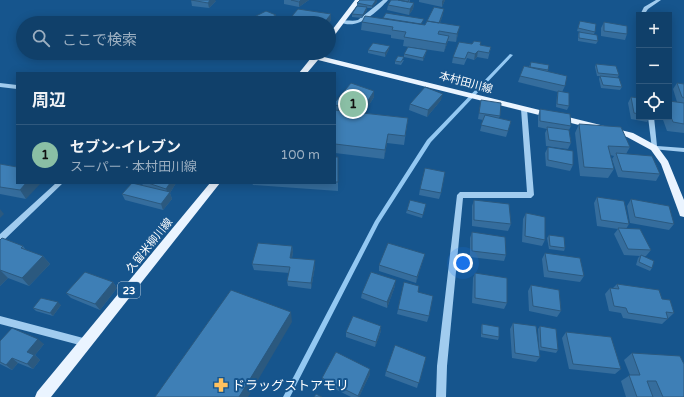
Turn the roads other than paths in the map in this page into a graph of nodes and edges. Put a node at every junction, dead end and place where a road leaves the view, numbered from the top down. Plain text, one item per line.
1 (358, 0) edge
2 (386, 0) edge
3 (659, 0) edge
4 (644, 12) edge
5 (342, 22) junction
6 (336, 30) edge
7 (314, 60) edge
8 (336, 60) edge
9 (304, 72) edge
10 (0, 85) edge
11 (16, 88) edge
12 (524, 109) junction
13 (651, 120) edge
14 (654, 148) junction
15 (684, 150) edge
16 (59, 184) edge
17 (214, 184) edge
18 (684, 213) edge
19 (0, 239) edge
20 (0, 320) edge
21 (87, 343) junction
22 (42, 397) edge
23 (441, 397) edge

1 - 5 main road
2 - 5 street
3 - 4 street
5 - 6 main road
7 - 9 main road
8 - 12 main road, 本村田川線
10 - 11 street
12 - 14 main road, 本村田川線
12 - 23 street
13 - 14 street
14 - 15 street
14 - 18 main road, 本村田川線
16 - 19 street
17 - 21 main road, 久留米柳川線 / 23
20 - 21 street
21 - 22 main road, 久留米柳川線 / 23

